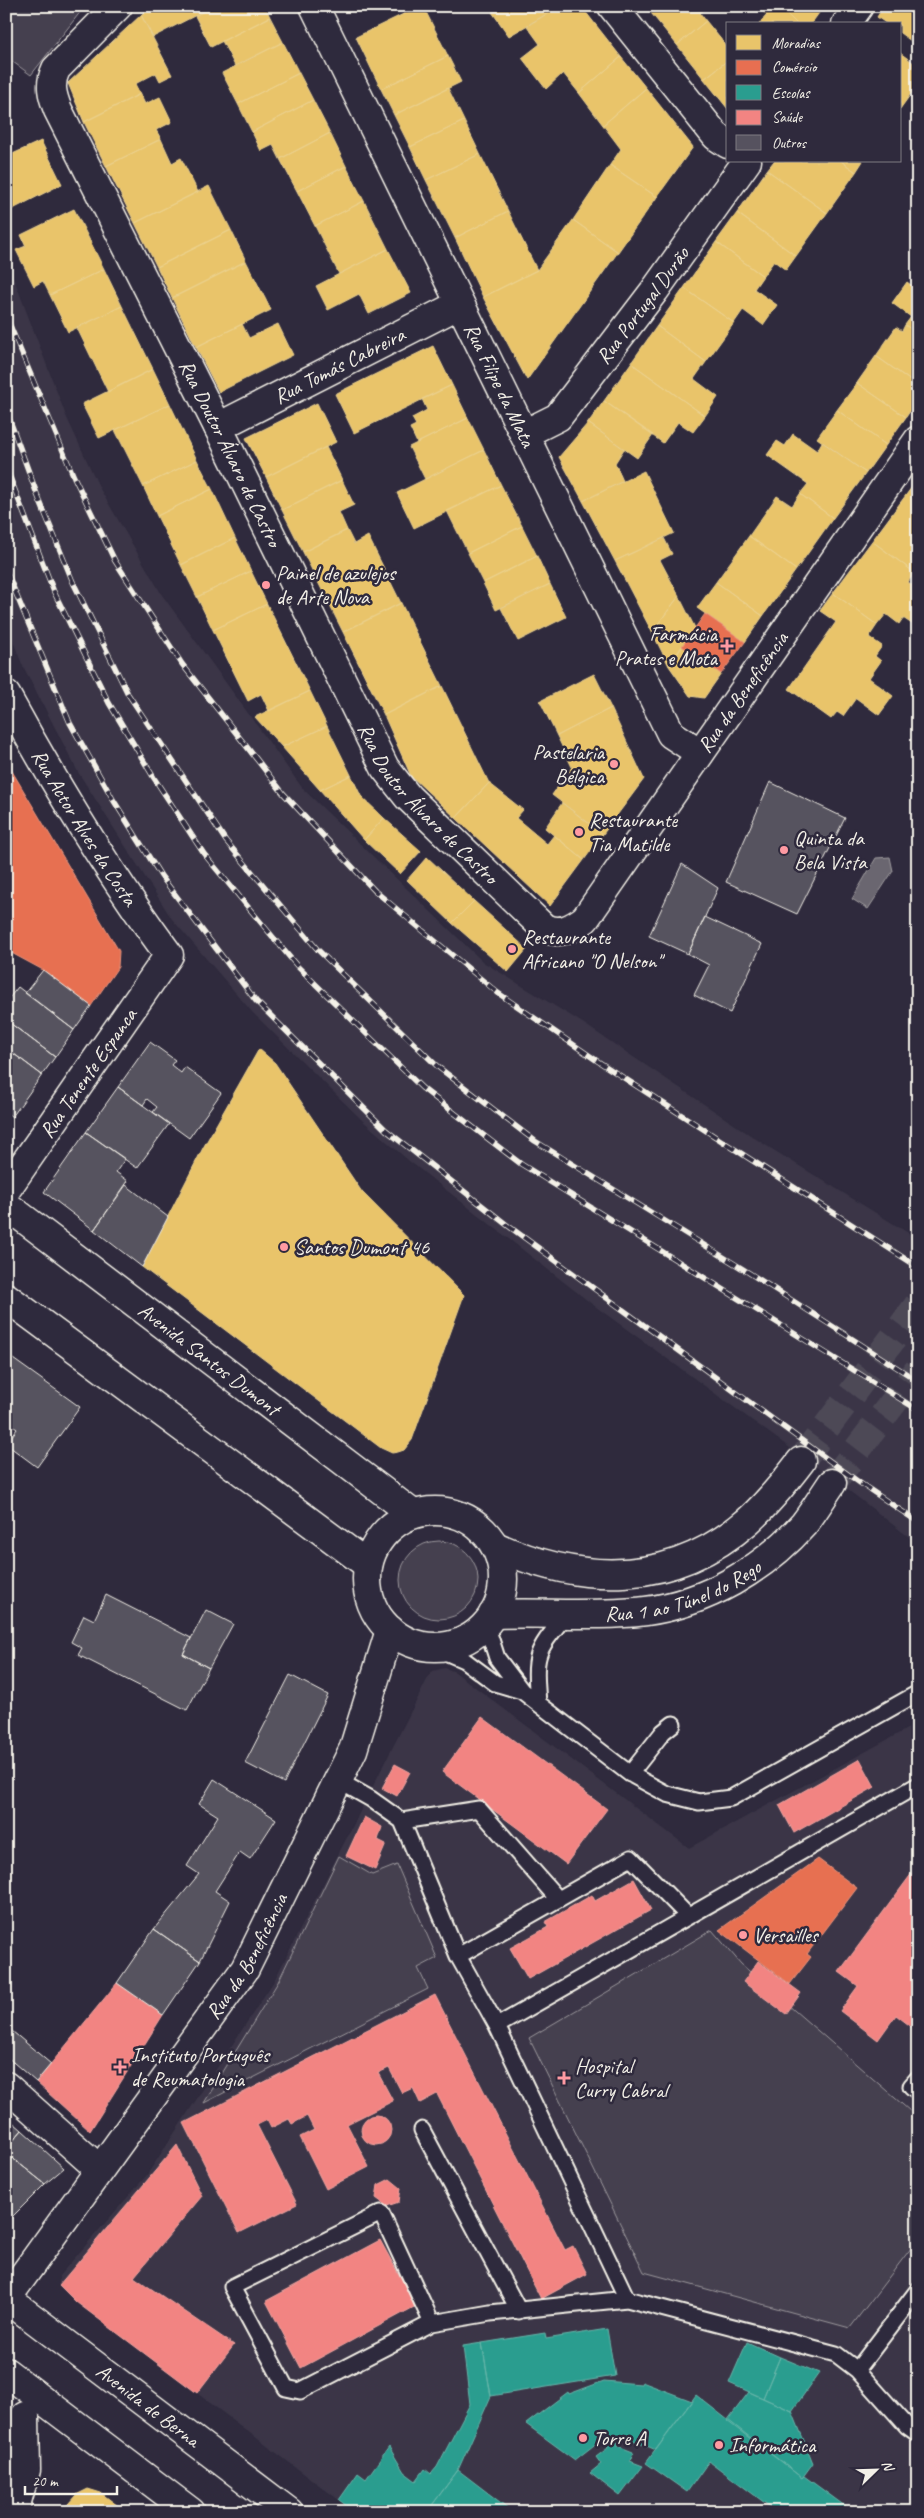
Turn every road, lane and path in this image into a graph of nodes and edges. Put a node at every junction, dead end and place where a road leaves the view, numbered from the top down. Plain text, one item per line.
1 (118, 6) edge
2 (314, 6) edge
3 (612, 6) edge
4 (858, 6) edge
5 (847, 22) edge
6 (726, 143) edge
7 (746, 162) edge
8 (460, 304) junction
9 (218, 427) junction
10 (524, 434) junction
11 (918, 440) edge
12 (6, 695) edge
13 (700, 753) junction
14 (558, 932) joint
15 (169, 955) joint
16 (6, 1190) edge
17 (6, 1205) edge
18 (6, 1297) edge
19 (801, 1461) tunnel mouth
20 (832, 1483) tunnel mouth
21 (413, 1514) junction
22 (495, 1546) junction
23 (368, 1565) junction
24 (567, 1614) junction
25 (490, 1619) junction
26 (390, 1630) junction
27 (434, 1647) junction
28 (522, 1691) junction
29 (918, 1692) edge
30 (538, 1703) junction
31 (673, 1724) dead end
32 (630, 1774) junction
33 (339, 1781) junction
34 (918, 1785) edge
35 (402, 1820) junction
36 (558, 1899) junction
37 (688, 1916) junction
38 (458, 1956) junction
39 (497, 2026) junction
40 (918, 2078) edge
41 (6, 2086) edge
42 (918, 2092) edge
43 (422, 2130) dead end
44 (99, 2169) junction
45 (918, 2290) edge
46 (7, 2299) edge
47 (627, 2299) junction
48 (518, 2311) junction
49 (432, 2323) junction
50 (857, 2370) junction
51 (6, 2372) edge
52 (23, 2412) edge
53 (918, 2434) edge
54 (14, 2512) edge
55 (191, 2512) edge
56 (290, 2512) edge

1 - 9 street, Rua Doutor Álvaro de Castro
2 - 8 street, Rua Filipe da Mata
3 - 6 street
4 - 5 street
7 - 10 street, Rua Portugal Durão
8 - 9 street, Rua Tomás Cabreira
8 - 10 street, Rua Filipe da Mata
9 - 14 street, Rua Doutor Álvaro de Castro
10 - 13 street, Rua Filipe da Mata
11 - 13 street, Rua da Beneficência
12 - 15 street, Rua Actor Alves da Costa
13 - 14 street, Rua da Beneficência
15 - 16 street, Rua Tenente Espanca
17 - 21 street, Avenida Santos Dumont
18 - 23 street
19 - 22 street, Rua 1 ao Túnel do Rego
20 - 24 street, Rua 1 ao Túnel do Rego
21 - 22 street
21 - 23 street
22 - 25 street
23 - 26 street
24 - 25 street, Rua 1 ao Túnel do Rego
24 - 30 lane
25 - 27 street
25 - 28 lane
26 - 27 street
26 - 33 street, Rua da Beneficência
27 - 28 lane
28 - 30 lane
29 - 32 lane
30 - 32 lane
31 - 32 lane
33 - 35 lane
33 - 44 street, Rua da Beneficência
34 - 37 lane
35 - 36 lane
35 - 38 lane
36 - 37 lane
36 - 38 lane
37 - 39 lane
38 - 39 lane
39 - 47 lane
40 - 42 lane
41 - 44 street
43 - 48 lane
44 - 46 street, Rua da Beneficência
45 - 50 lane
46 - 56 street, Avenida de Berna
47 - 48 lane
47 - 50 lane
48 - 49 lane
49 - 49 lane
50 - 53 lane
51 - 52 street
52 - 54 street
52 - 55 street

